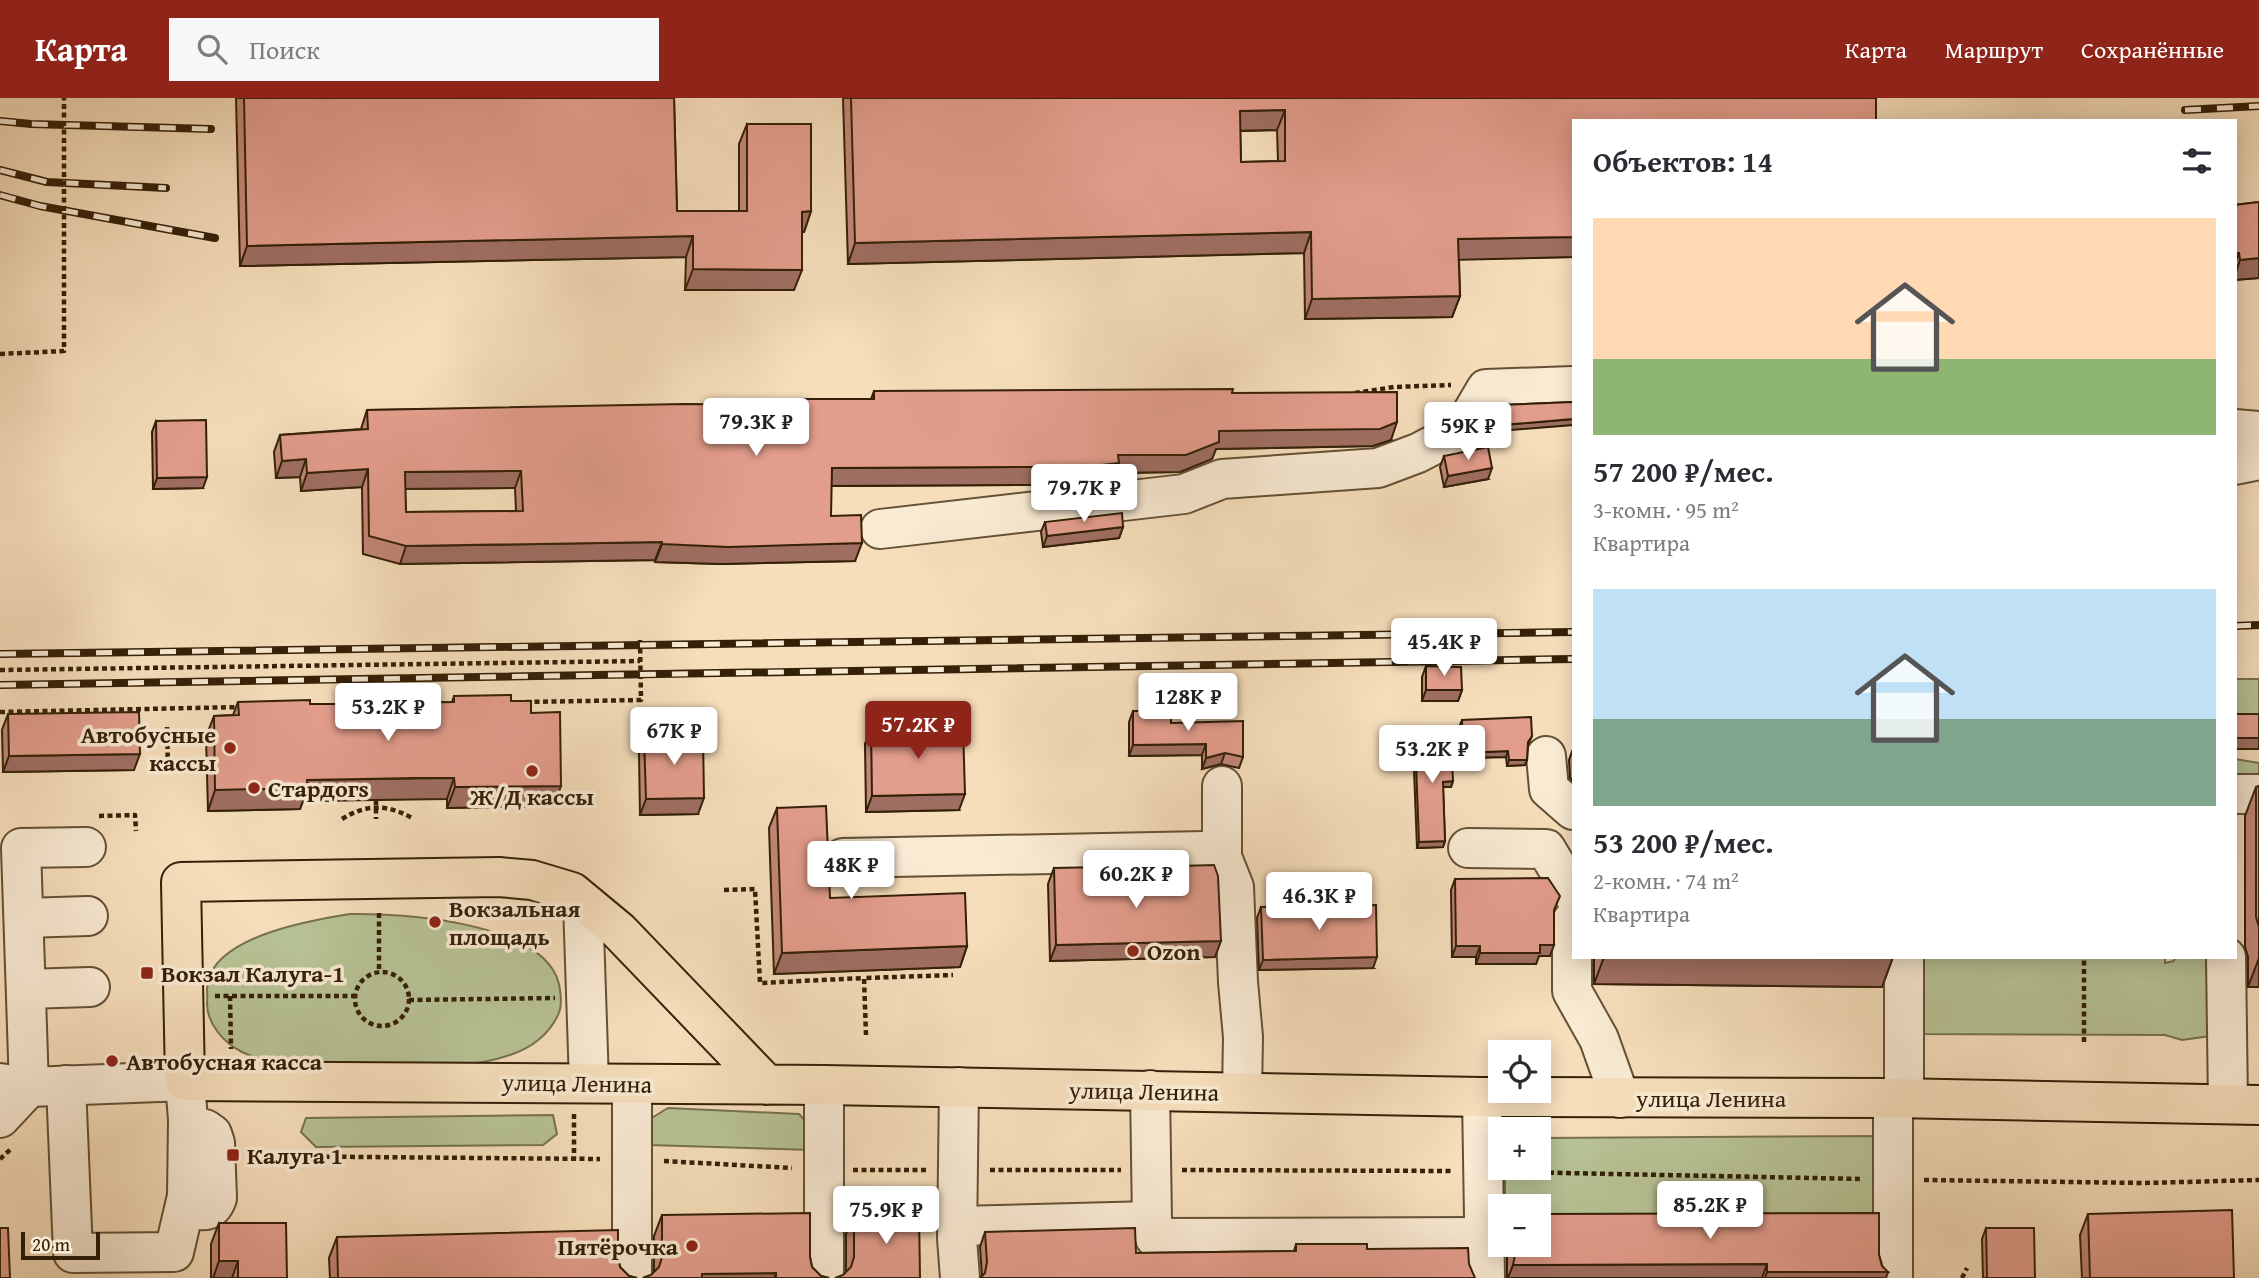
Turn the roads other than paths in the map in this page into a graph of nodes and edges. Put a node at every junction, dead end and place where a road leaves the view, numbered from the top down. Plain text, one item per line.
1 (1572, 386) edge
2 (2237, 429) edge
3 (2259, 431) edge
4 (2259, 460) edge
5 (2237, 465) edge
6 (880, 529) dead end
7 (1546, 756) dead end
8 (1222, 786) dead end
9 (2237, 794) edge
10 (2259, 794) edge
11 (1572, 809) edge
12 (1468, 848) dead end
13 (1222, 857) junction
14 (843, 858) dead end
15 (583, 902) junction
16 (1572, 911) edge
17 (24, 942) junction
18 (1572, 959) edge
19 (1904, 959) edge
20 (2226, 959) edge
21 (185, 1081) junction
22 (631, 1084) junction
23 (32, 1085) edge
24 (767, 1085) junction
25 (824, 1085) junction
26 (959, 1087) junction
27 (1150, 1090) junction
28 (581, 1093) junction
29 (1242, 1093) junction
30 (1482, 1097) junction
31 (1620, 1098) junction
32 (1898, 1098) junction
33 (2244, 1105) edge
34 (8, 1131) edge
35 (1152, 1221) junction
36 (958, 1226) junction
37 (1485, 1237) junction
38 (632, 1278) edge
39 (824, 1278) edge
40 (960, 1278) edge
41 (1485, 1278) edge
42 (1893, 1278) edge

1 - 6 street
2 - 3 street
4 - 5 street
7 - 11 street
8 - 13 street
9 - 10 street
12 - 16 street
13 - 14 street
13 - 29 street
15 - 21 main road
15 - 24 main road
15 - 28 street
17 - 17 street
17 - 23 street
18 - 31 street
19 - 32 street
20 - 33 street
21 - 23 street, улица Ленина
21 - 23 street
21 - 28 main road, улица Ленина
22 - 24 main road, улица Ленина
22 - 28 main road, улица Ленина
22 - 38 street
23 - 34 street
24 - 25 main road, улица Ленина
25 - 26 main road, улица Ленина
25 - 39 street
26 - 27 main road, улица Ленина
26 - 36 street
27 - 29 main road, улица Ленина
27 - 35 street
29 - 30 main road, улица Ленина
30 - 31 main road, улица Ленина
30 - 37 street
31 - 32 main road, улица Ленина
32 - 33 main road, улица Ленина
32 - 42 street
35 - 36 street
35 - 37 street
36 - 40 street
37 - 41 street

